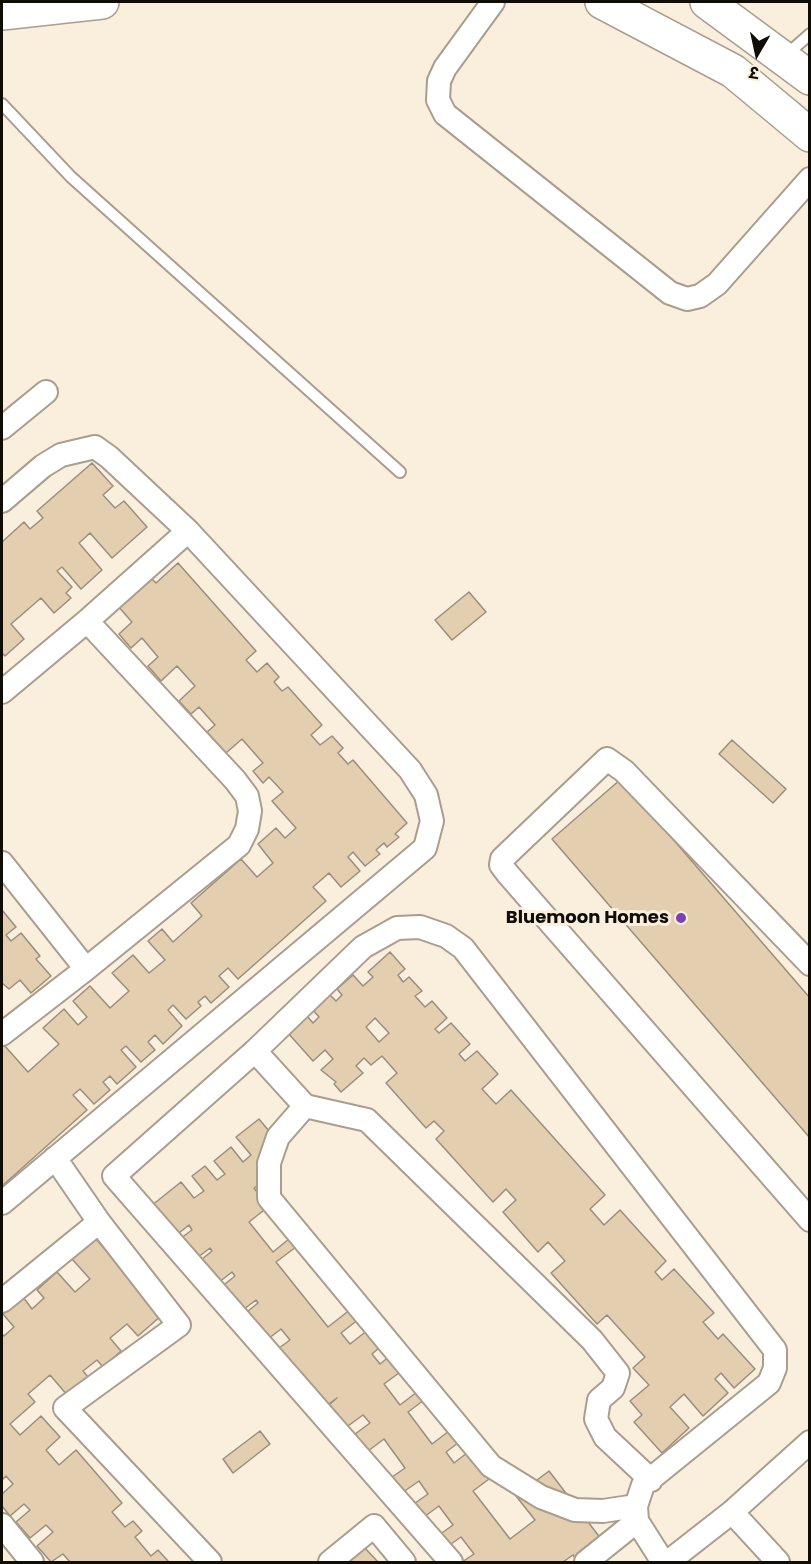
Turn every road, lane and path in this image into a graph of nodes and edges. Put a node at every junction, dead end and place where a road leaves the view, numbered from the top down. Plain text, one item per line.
1 (102, 2) edge
2 (493, 2) edge
3 (602, 2) edge
4 (717, 3) edge
5 (2, 13) edge
6 (810, 34) edge
7 (784, 57) junction
8 (810, 78) edge
9 (2, 104) edge
10 (810, 135) edge
11 (810, 179) edge
12 (46, 392) dead end
13 (2, 428) edge
14 (400, 472) dead end
15 (2, 501) edge
16 (188, 531) junction
17 (87, 621) junction
18 (2, 692) edge
19 (2, 863) edge
20 (810, 964) edge
21 (86, 969) junction
22 (2, 1034) edge
23 (255, 1051) junction
24 (305, 1107) junction
25 (55, 1158) junction
26 (2, 1203) edge
27 (810, 1220) edge
28 (99, 1222) junction
29 (2, 1301) edge
30 (810, 1442) edge
31 (651, 1480) junction
32 (732, 1512) junction
33 (636, 1514) junction
34 (2, 1525) edge
35 (32, 1563) edge
36 (210, 1563) edge
37 (330, 1563) edge
38 (404, 1563) edge
39 (451, 1563) edge
40 (586, 1563) edge
41 (663, 1563) edge
42 (668, 1563) edge
43 (778, 1563) edge

1 - 5 highway
2 - 11 street
3 - 10 highway
4 - 7 highway
6 - 7 lane
7 - 8 highway
9 - 14 lane
12 - 13 street
15 - 16 street
16 - 17 street
16 - 25 street
17 - 18 street
17 - 21 street
19 - 21 street
20 - 27 street
21 - 22 street
23 - 24 street
23 - 31 street
23 - 39 street
24 - 31 street
24 - 33 street
25 - 26 street
25 - 28 street
28 - 29 street
28 - 36 street
30 - 32 street
31 - 33 street
32 - 42 street
32 - 43 street
33 - 40 street
33 - 41 street
34 - 35 street
37 - 38 street

